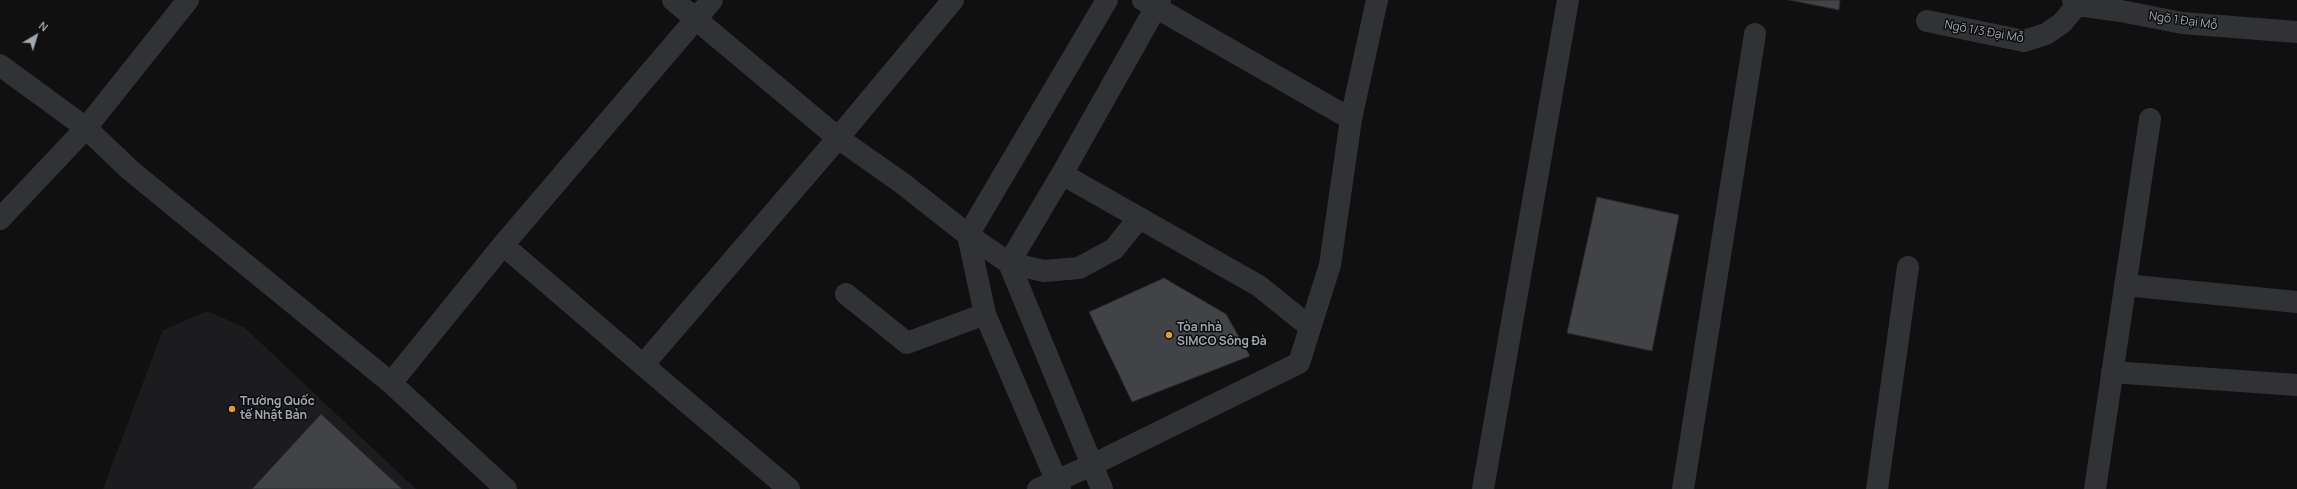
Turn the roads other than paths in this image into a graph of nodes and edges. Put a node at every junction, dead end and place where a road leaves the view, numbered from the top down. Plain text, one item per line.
1 (188, 0) edge
2 (673, 0) edge
3 (712, 0) edge
4 (953, 0) edge
5 (1107, 0) edge
6 (1377, 0) edge
7 (1568, 0) edge
8 (1153, 2) edge
9 (2075, 2) edge
10 (696, 19) junction
11 (1928, 21) dead end
12 (2297, 32) edge
13 (1755, 34) dead end
14 (0, 64) edge
15 (2150, 118) dead end
16 (1351, 119) junction
17 (86, 128) junction
18 (838, 138) junction
19 (1062, 174) junction
20 (0, 218) edge
21 (1139, 218) junction
22 (968, 235) junction
23 (503, 245) junction
24 (1009, 263) junction
25 (1908, 267) dead end
26 (2125, 285) junction
27 (846, 294) dead end
28 (2297, 302) edge
29 (985, 314) junction
30 (1310, 327) junction
31 (643, 365) junction
32 (2112, 372) junction
33 (391, 383) junction
34 (2297, 384) edge
35 (1092, 465) junction
36 (1051, 486) edge
37 (506, 489) edge
38 (789, 489) edge
39 (1102, 489) edge
40 (1483, 489) edge
41 (1683, 489) edge
42 (1877, 489) edge
43 (2095, 489) edge

1 - 17 street
2 - 10 street
3 - 10 street
4 - 18 street
5 - 22 street
6 - 16 street
7 - 40 street
8 - 16 street
8 - 19 street
9 - 11 street, Ngõ 1/3 Đại Mỗ
9 - 12 street, Ngõ 1 Đại Mỗ
10 - 18 street
10 - 23 street
13 - 41 street
14 - 17 street
15 - 26 street
16 - 30 street
17 - 20 street
17 - 33 street
18 - 22 street
18 - 31 street
19 - 21 street
19 - 24 street
21 - 24 street
21 - 30 street
22 - 24 street
22 - 29 street
23 - 31 street
23 - 33 street
24 - 35 street
25 - 42 street
26 - 28 street
26 - 32 street
27 - 29 street
29 - 36 street
30 - 35 street
31 - 38 street
32 - 34 street
32 - 43 street
33 - 37 street
35 - 36 street
35 - 39 street

